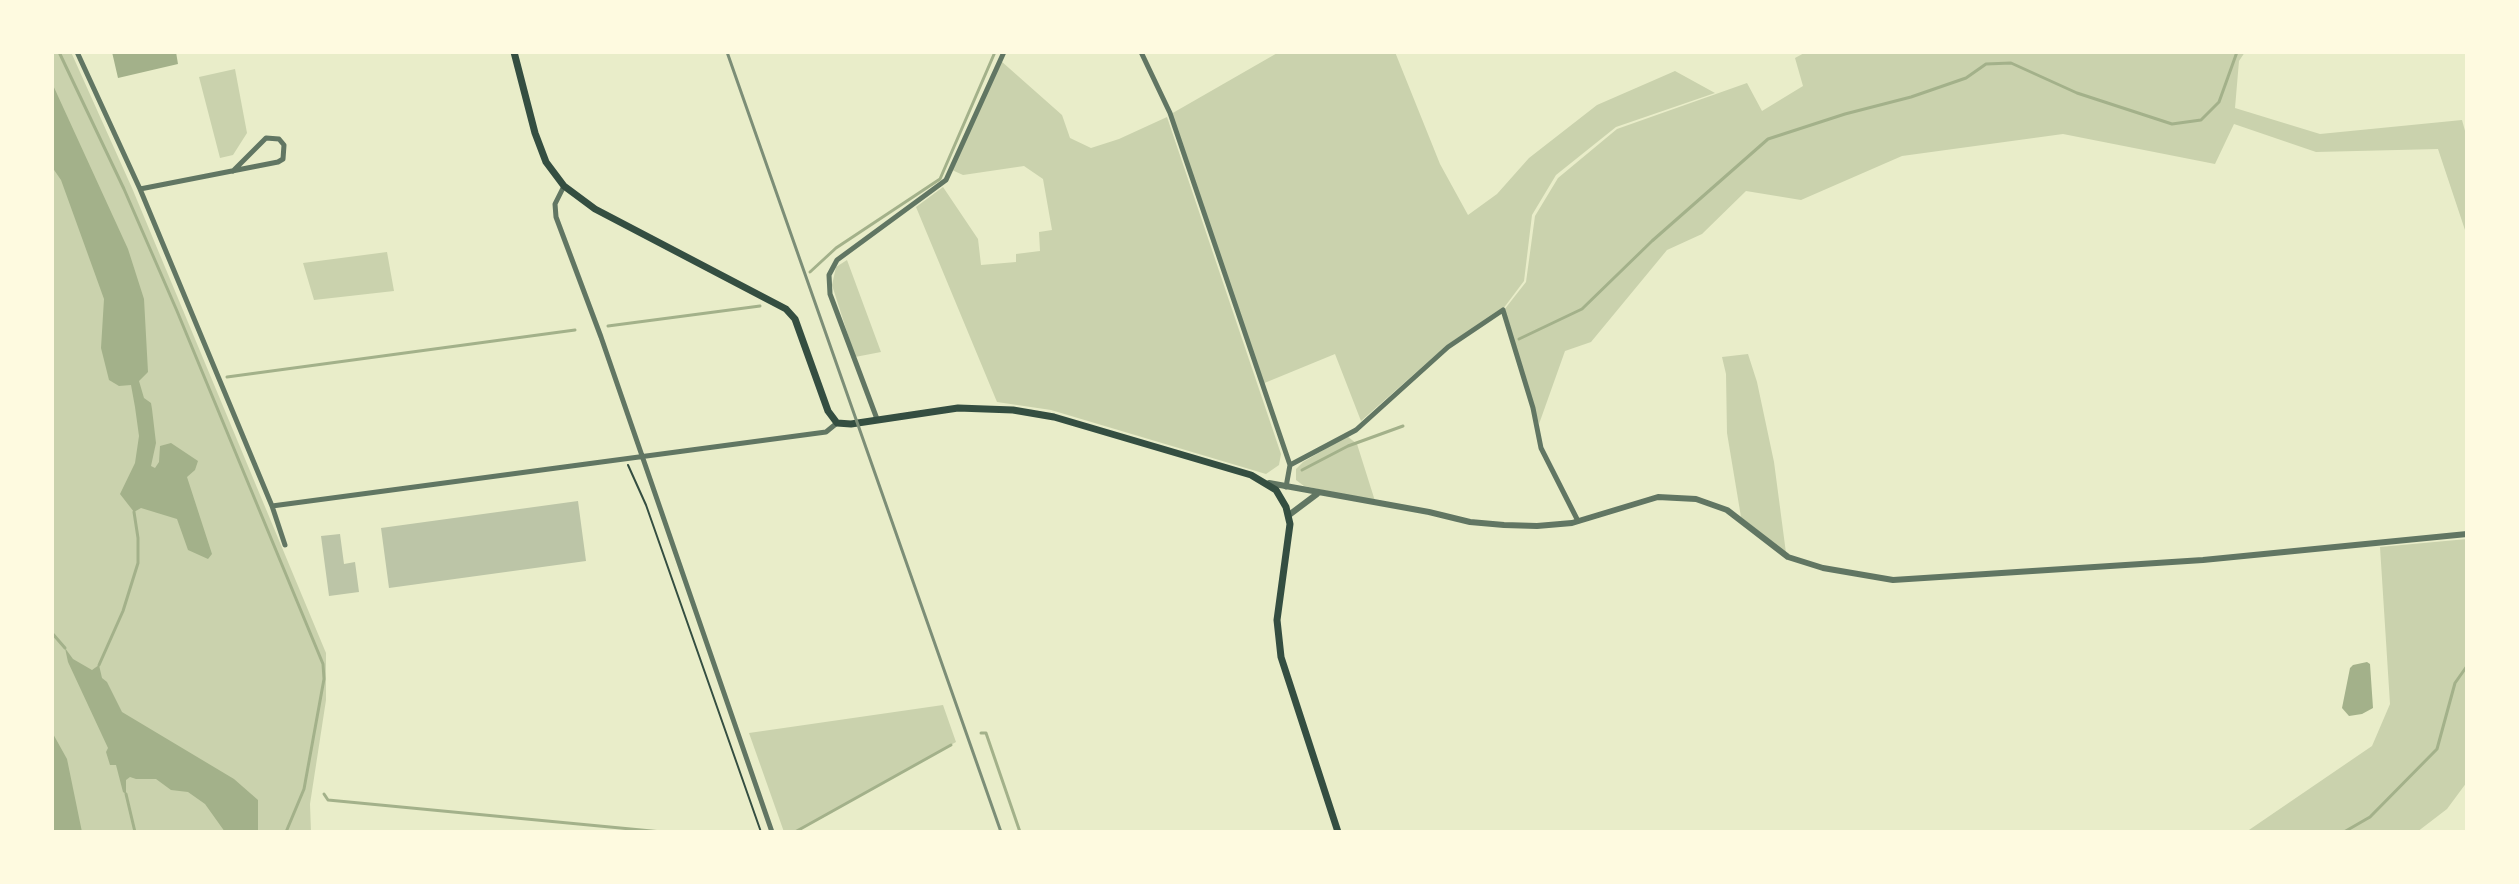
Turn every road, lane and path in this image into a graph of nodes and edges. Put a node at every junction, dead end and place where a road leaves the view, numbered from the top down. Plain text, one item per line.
1 (77, 52) edge
2 (514, 52) edge
3 (1004, 52) edge
4 (1141, 52) edge
5 (233, 171) junction
6 (564, 186) junction
7 (140, 189) junction
8 (877, 419) junction
9 (837, 423) junction
10 (641, 456) junction
11 (625, 458) junction
12 (1290, 465) junction
13 (1269, 483) junction
14 (1286, 487) junction
15 (1317, 494) junction
16 (272, 506) junction
17 (1289, 515) junction
18 (1578, 521) junction
19 (2467, 534) edge
20 (285, 545) dead end
21 (761, 832) edge
22 (772, 832) edge
23 (1338, 832) edge

1 - 7 street
2 - 6 main road
3 - 8 street
4 - 12 street
5 - 5 street
5 - 7 street
6 - 9 main road
6 - 10 street
7 - 16 street
8 - 9 main road
8 - 13 main road
9 - 10 street
10 - 11 street
10 - 22 street
11 - 16 street
11 - 21 path
12 - 14 street
12 - 18 street
13 - 14 street
13 - 17 main road
14 - 15 street
15 - 17 street
15 - 18 street
16 - 20 street
17 - 23 main road
18 - 19 street

